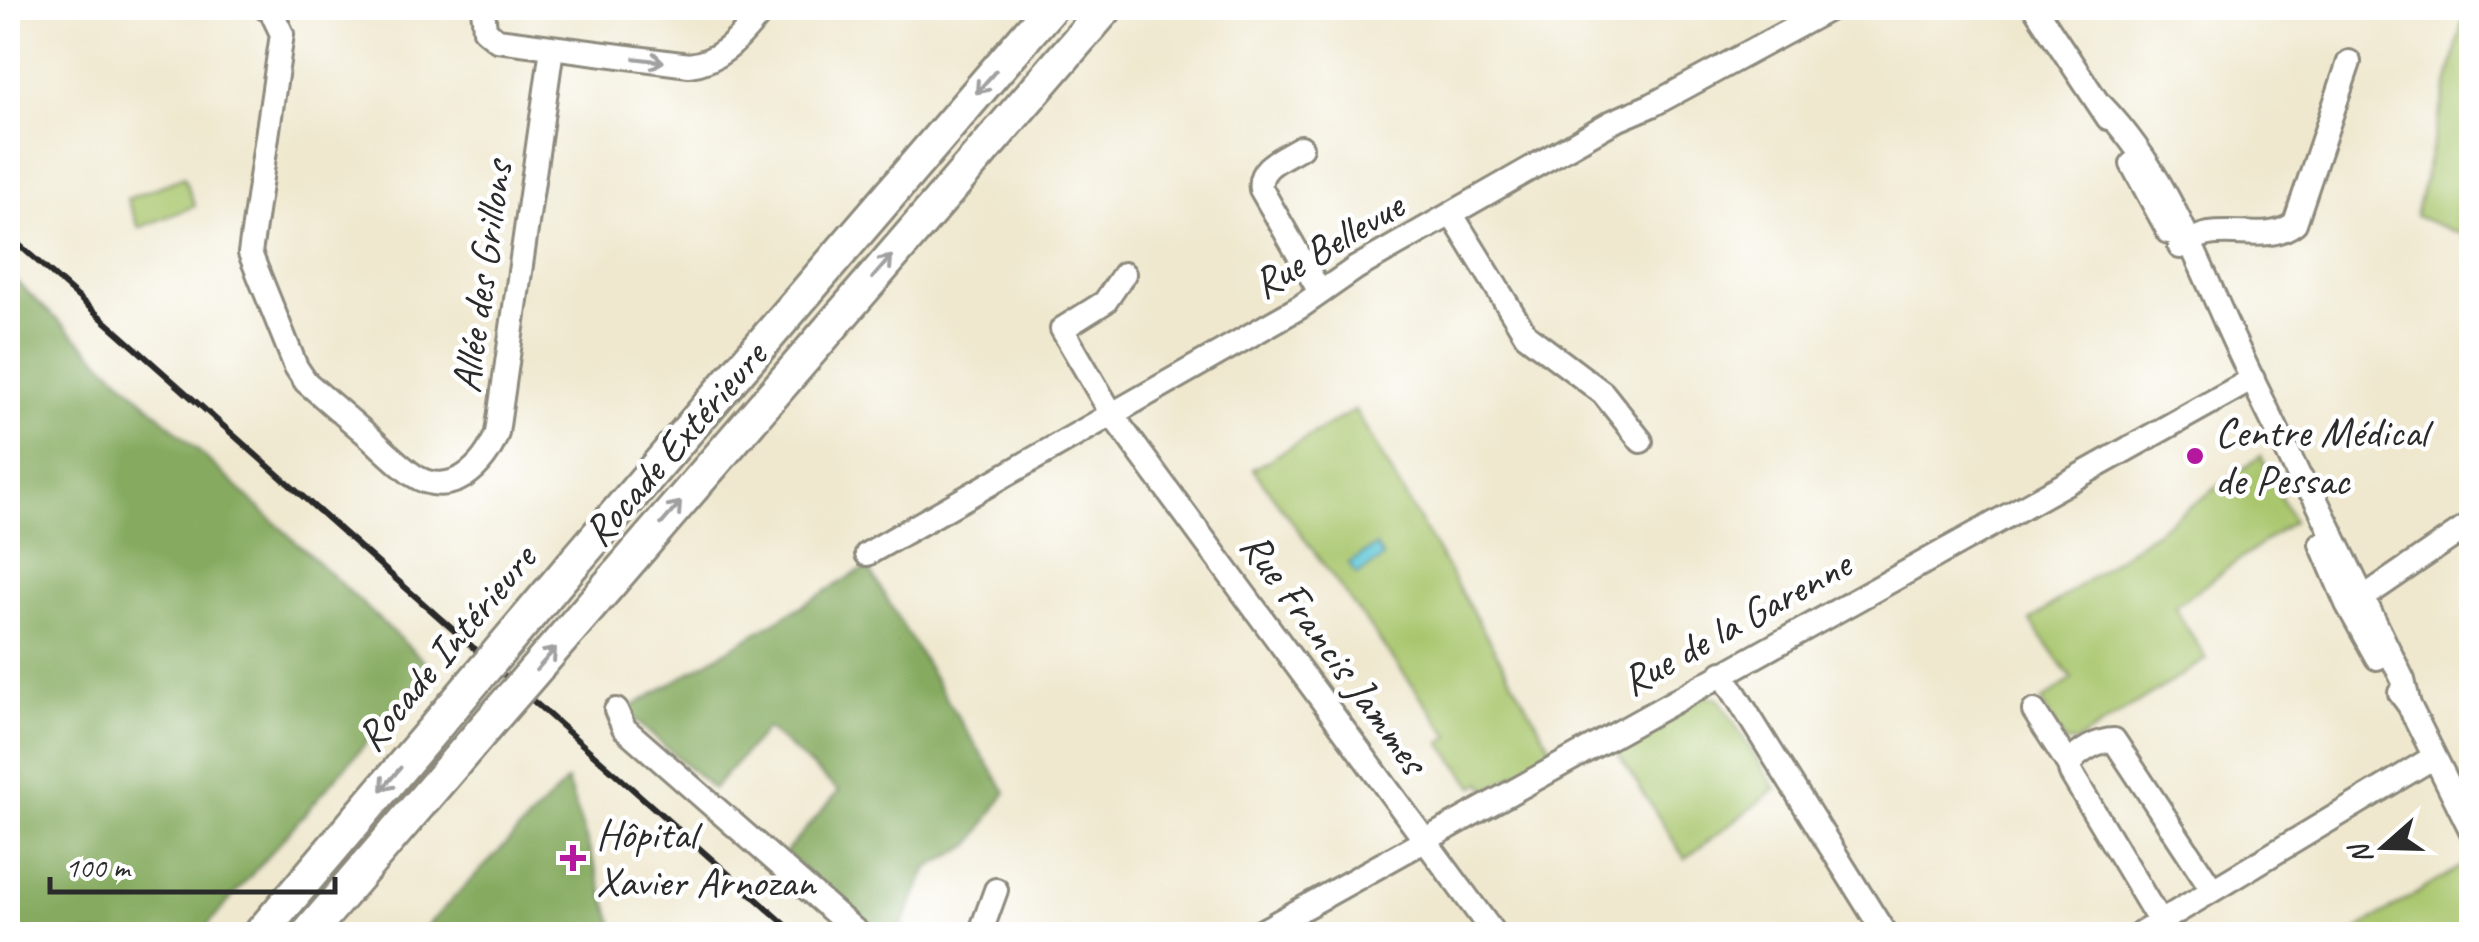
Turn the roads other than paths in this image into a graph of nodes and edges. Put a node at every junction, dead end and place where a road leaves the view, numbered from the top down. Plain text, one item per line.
1 (265, 8) edge
2 (483, 8) edge
3 (766, 8) edge
4 (1050, 8) edge
5 (1106, 8) edge
6 (1830, 8) edge
7 (2035, 8) edge
8 (552, 48) junction
9 (2349, 62) dead end
10 (1301, 147) dead end
11 (1452, 215) junction
12 (2184, 245) junction
13 (1124, 274) dead end
14 (1320, 292) junction
15 (2253, 379) junction
16 (1113, 416) junction
17 (1641, 442) dead end
18 (2472, 523) edge
19 (867, 554) dead end
20 (2354, 601) junction
21 (1722, 674) junction
22 (616, 710) dead end
23 (2034, 711) dead end
24 (2434, 756) junction
25 (2069, 764) junction
26 (2469, 822) edge
27 (1425, 841) junction
28 (2212, 888) junction
29 (996, 890) dead end
30 (2150, 928) edge
31 (260, 934) edge
32 (308, 934) edge
33 (859, 934) edge
34 (980, 934) edge
35 (1257, 934) edge
36 (1494, 934) edge
37 (1886, 934) edge

1 - 8 street, Allée des Grillons
2 - 8 street
8 -> 3 street
4 -> 31 highway, Rocade Intérieure, bridge
32 -> 5 highway, Rocade Extérieure, bridge
6 - 11 street, Rue Bellevue
7 - 12 street
9 - 12 street
10 - 14 street
11 - 14 street, Rue Bellevue
11 - 17 street
12 - 15 street
13 - 16 street, Rue Francis Jammes
14 - 16 street, Rue Bellevue
15 - 20 street
15 - 21 street, Rue de la Garenne
16 - 19 street, Rue Bellevue
16 - 27 street, Rue Francis Jammes
18 - 20 street
20 - 24 street
21 - 27 street, Rue de la Garenne
21 - 37 street
22 - 33 street
23 - 25 street
24 - 26 street
24 - 28 street
25 - 28 street
25 - 30 street
27 - 35 street, Rue de la Garenne
27 - 36 street, Rue Francis Jammes
28 - 30 street
29 - 34 street

